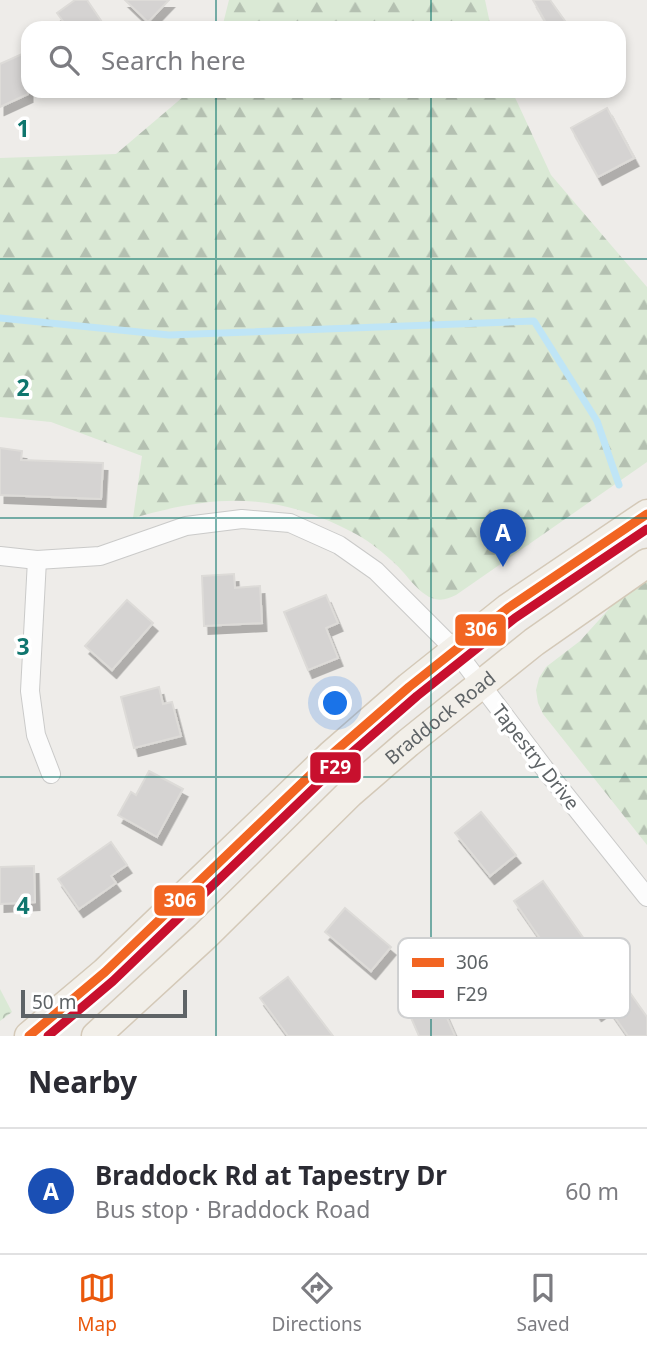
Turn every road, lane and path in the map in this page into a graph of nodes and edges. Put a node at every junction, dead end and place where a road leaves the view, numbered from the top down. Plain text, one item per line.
1 (647, 514) edge
2 (0, 556) edge
3 (37, 560) junction
4 (647, 564) edge
5 (455, 650) junction
6 (480, 684) junction
7 (51, 774) dead end
8 (647, 897) edge
9 (29, 1036) edge
10 (96, 1036) edge

1 - 5 main road
2 - 3 street, Tapestry Drive
3 - 5 street, Tapestry Drive
3 - 7 street
4 - 6 main road, Braddock Road
5 - 6 street, Tapestry Drive
5 - 9 main road
6 - 8 street, Tapestry Drive
6 - 10 main road, Braddock Road

